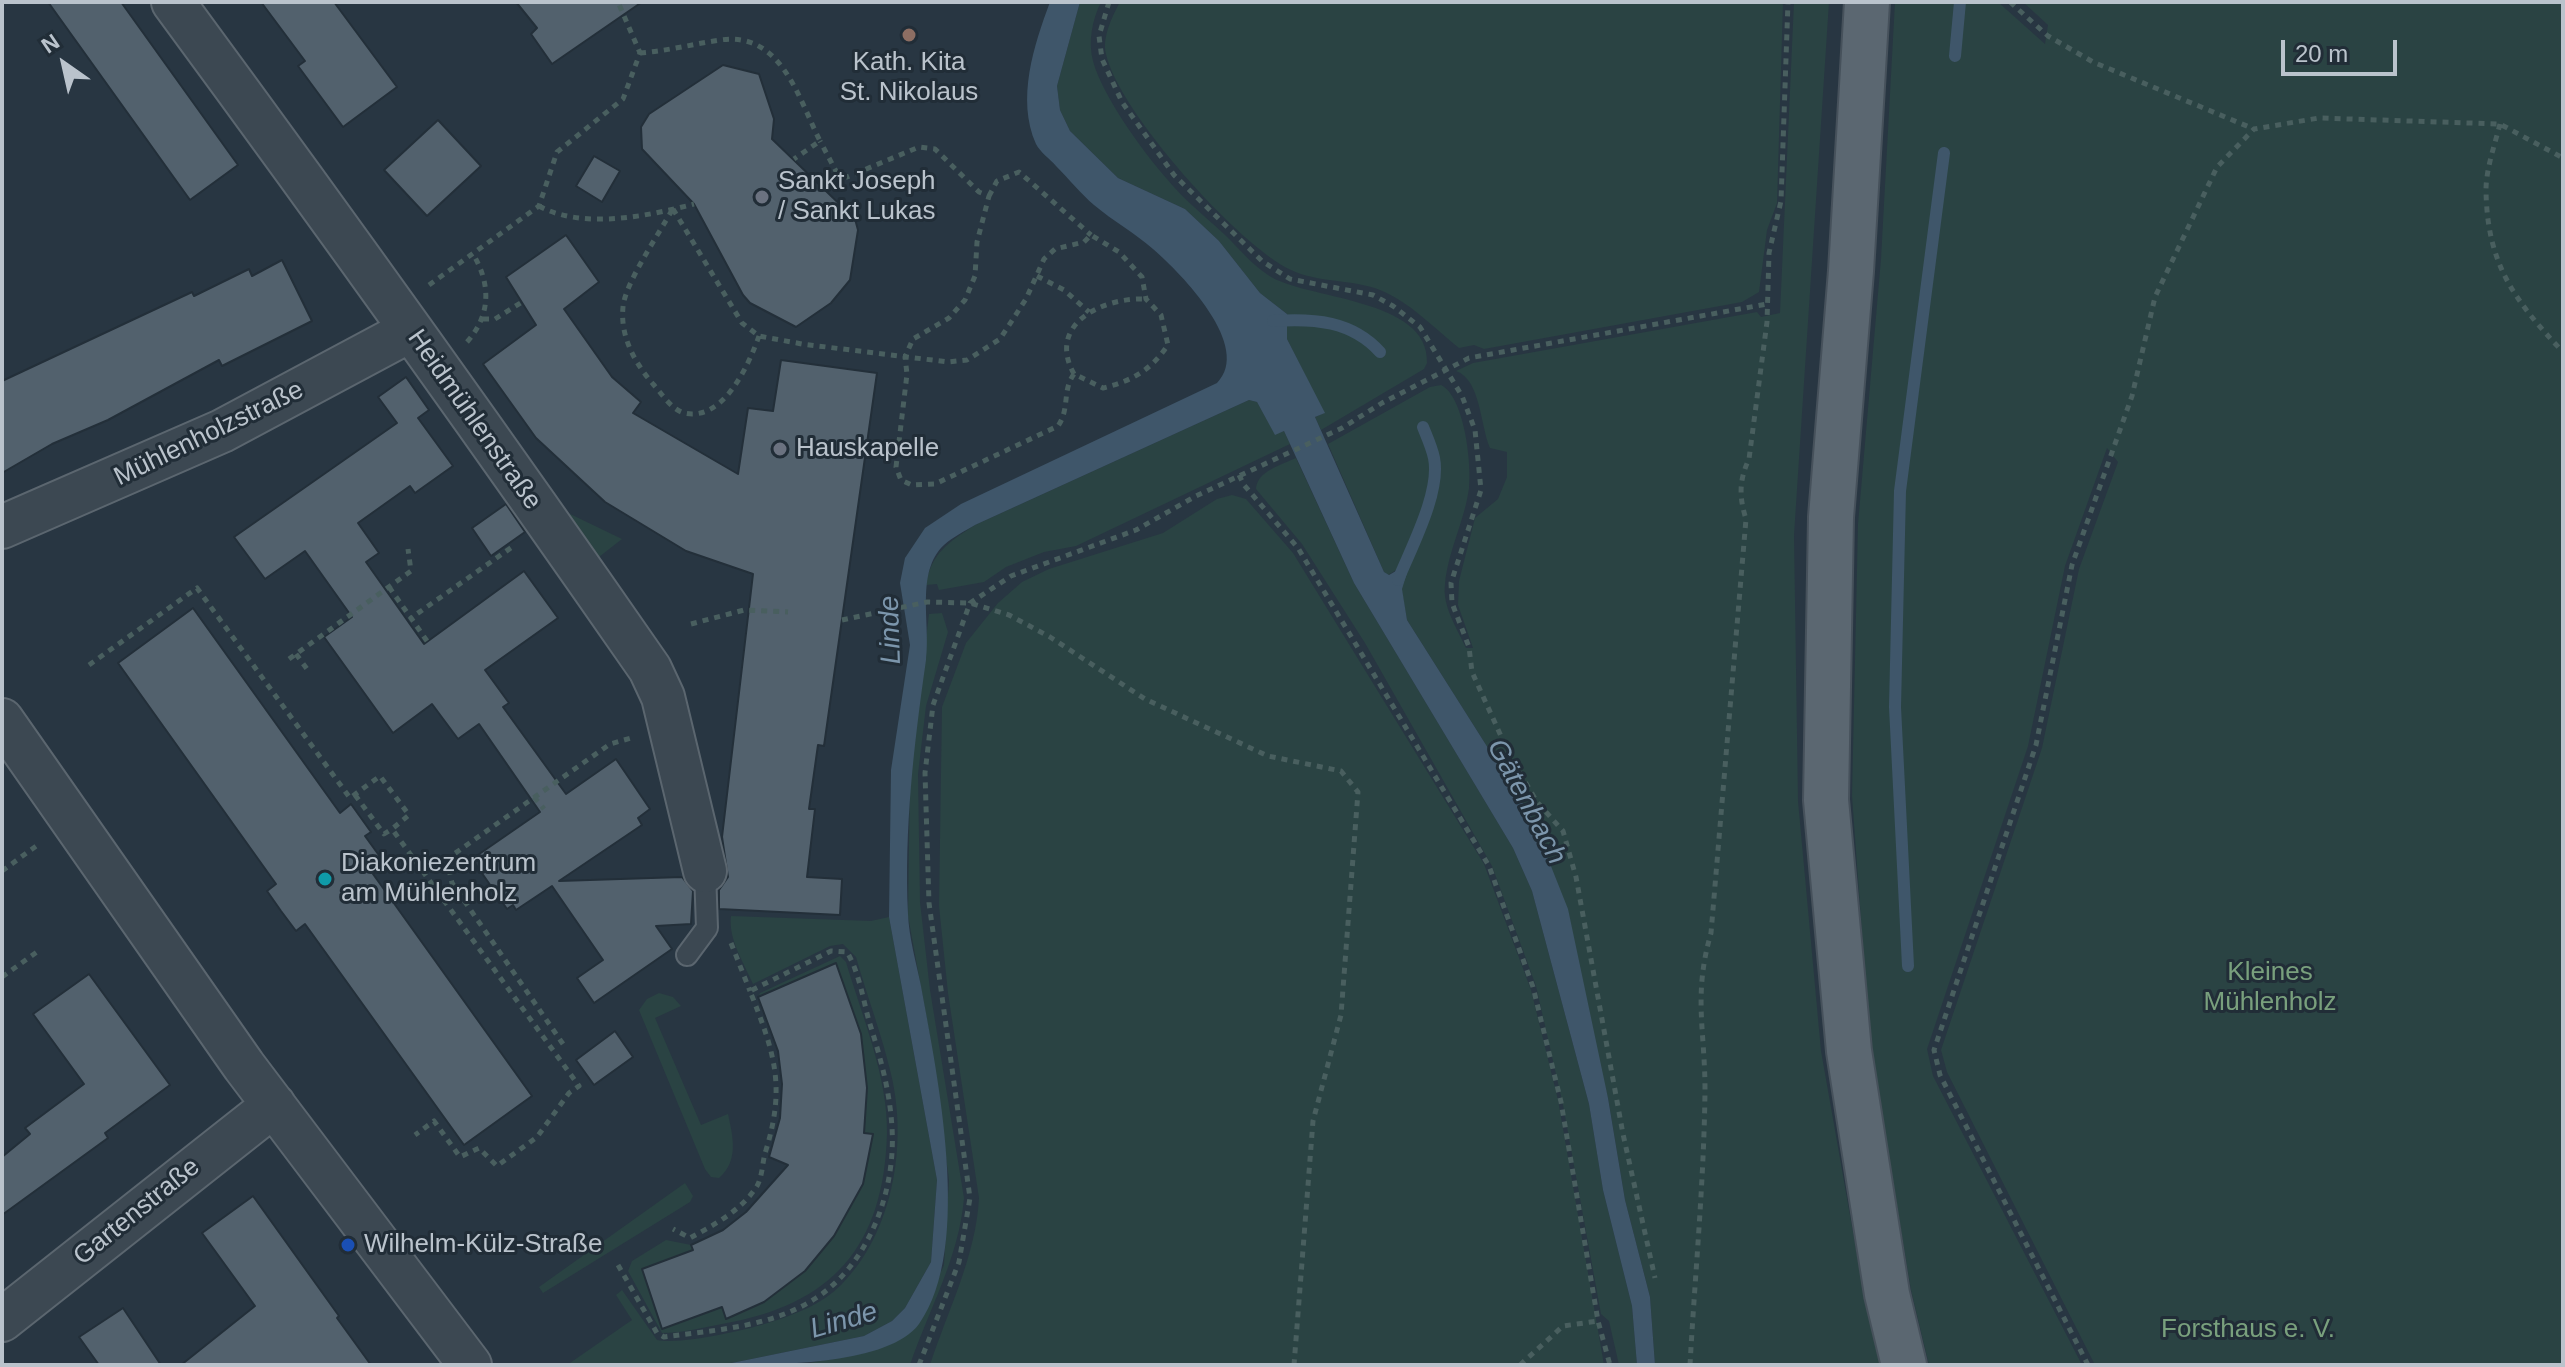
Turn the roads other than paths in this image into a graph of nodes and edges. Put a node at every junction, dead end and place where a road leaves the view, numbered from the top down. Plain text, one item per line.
1 (173, 2) edge
2 (1867, 2) edge
3 (404, 319) junction
4 (2, 527) edge
5 (2, 720) edge
6 (705, 871) joint
7 (687, 955) dead end
8 (274, 1105) junction
9 (2, 1320) edge
10 (470, 1365) edge
11 (1904, 1365) edge

1 - 3 street, Heidmühlenstraße
2 - 11 main road
3 - 4 street, Mühlenholzstraße
3 - 6 street, Heidmühlenstraße
5 - 8 street
6 - 7 lane
8 - 9 street, Gartenstraße
8 - 10 street

